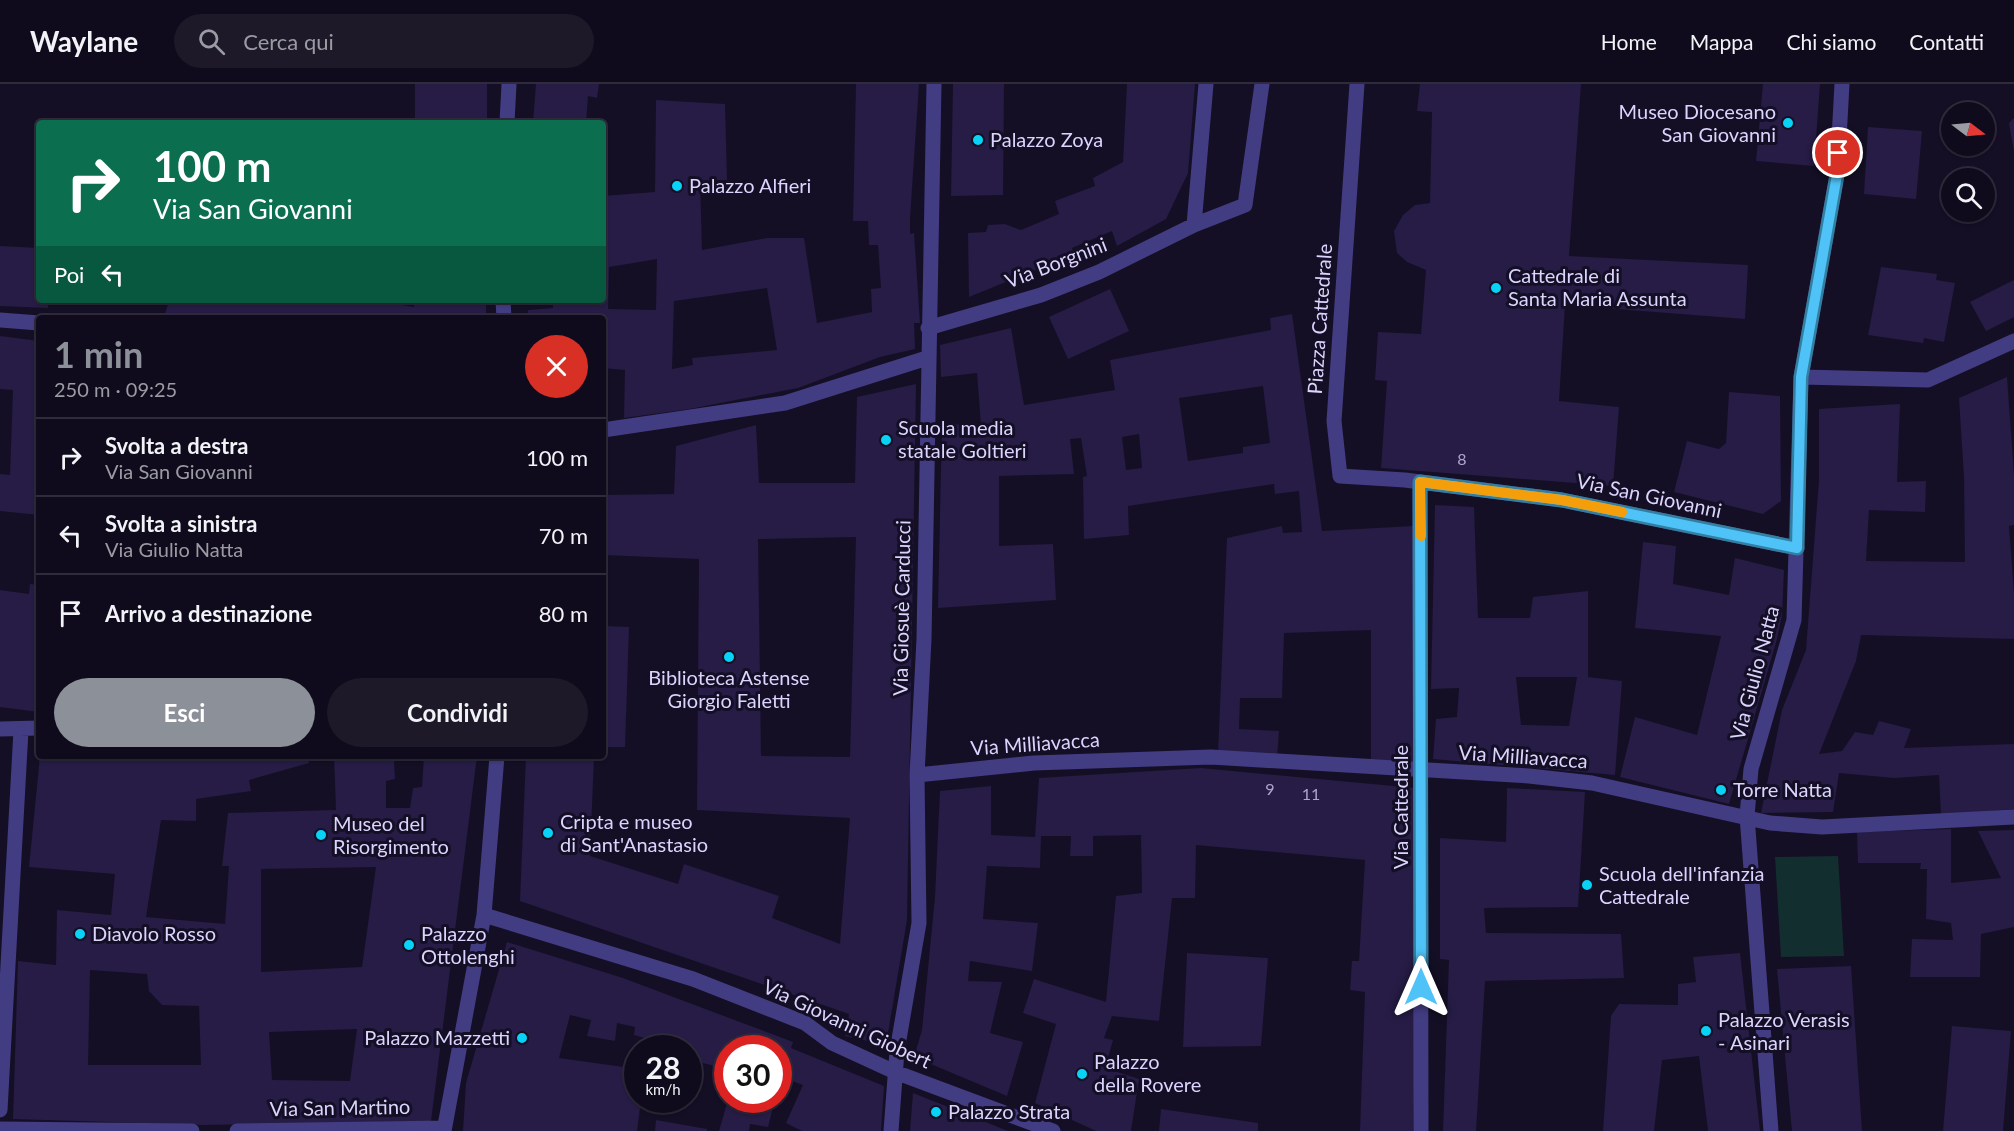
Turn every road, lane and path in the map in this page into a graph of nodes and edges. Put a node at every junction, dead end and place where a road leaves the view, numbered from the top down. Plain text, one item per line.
1 (509, 84) edge
2 (934, 84) edge
3 (1206, 84) edge
4 (1262, 84) edge
5 (1357, 84) edge
6 (1842, 84) edge
7 (507, 120) edge
8 (1194, 225) junction
9 (0, 320) edge
10 (36, 323) edge
11 (928, 328) junction
12 (2014, 341) edge
13 (927, 358) junction
14 (1801, 377) junction
15 (606, 430) edge
16 (1420, 482) junction
17 (1797, 548) junction
18 (36, 728) edge
19 (0, 729) edge
20 (21, 730) junction
21 (497, 759) edge
22 (1422, 771) junction
23 (917, 775) junction
24 (1747, 816) junction
25 (2014, 818) edge
26 (484, 915) junction
27 (895, 1072) junction
28 (0, 1110) edge
29 (3, 1127) edge
30 (444, 1130) edge
31 (192, 1131) edge
32 (237, 1131) edge
33 (891, 1131) edge
34 (1053, 1131) edge
35 (1421, 1131) edge
36 (1771, 1131) edge

1 - 7 street
2 - 11 street, Via Giosuè Carducci
3 - 8 street
4 - 8 street
5 - 16 street, Piazza Cattedrale
6 - 14 street, Via Giulio Natta
8 - 11 street, Via Borgnini
9 - 10 street
11 - 13 street, Via Giosuè Carducci
12 - 14 street
13 - 15 street
13 - 23 street, Via Giosuè Carducci
14 - 17 street, Via Giulio Natta
16 - 17 street, Via San Giovanni
16 - 22 street, Via Cattedrale
17 - 24 street, Via Giulio Natta
18 - 20 street
19 - 20 street
20 - 28 street
21 - 26 street
22 - 23 street, Via Milliavacca
22 - 24 street, Via Milliavacca
22 - 35 street, Via Cattedrale
23 - 27 street, Via Giosuè Carducci
24 - 25 street, Via Milliavacca
24 - 36 street, Via Giulio Natta
26 - 27 street, Via Giovanni Giobert
26 - 30 street
27 - 33 street, Via Giosuè Carducci
27 - 34 street, Via Giovanni Giobert
29 - 31 street
30 - 32 street, Via San Martino

